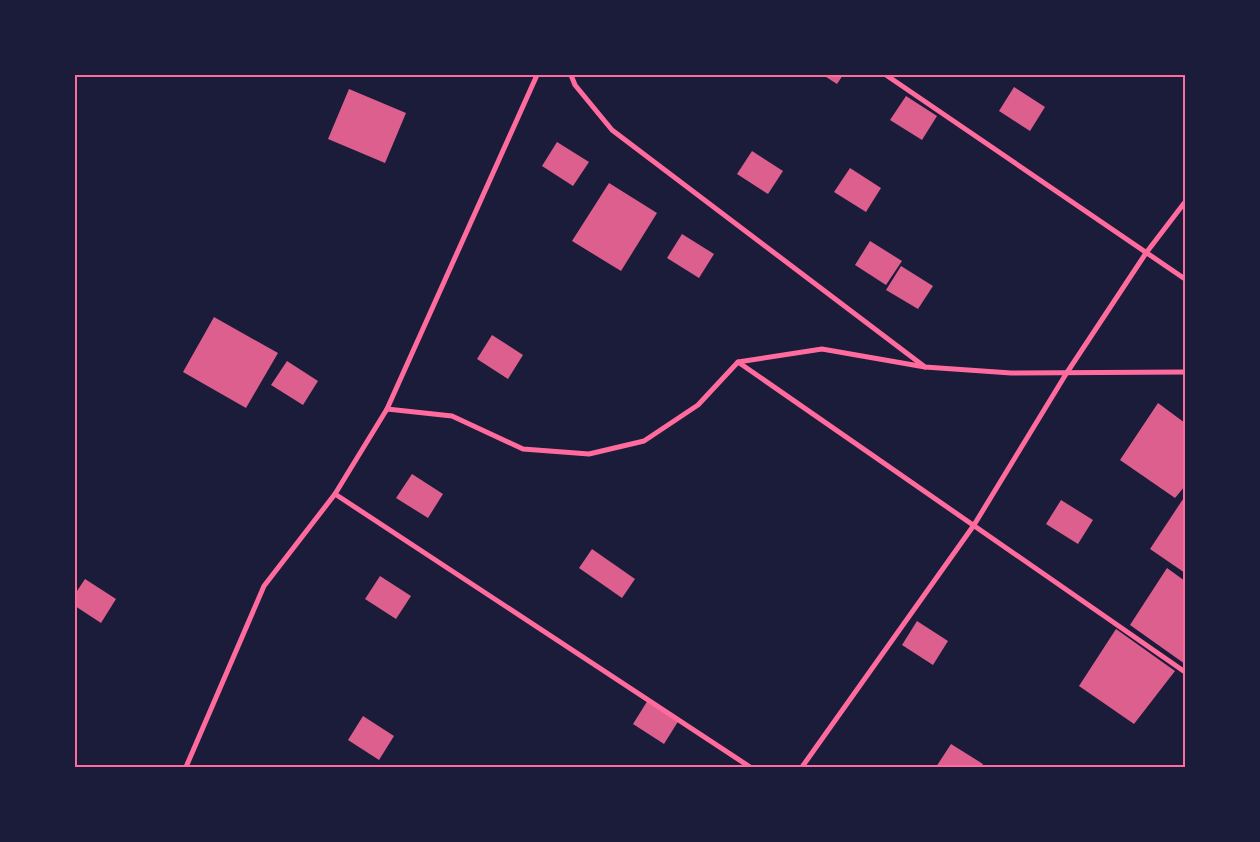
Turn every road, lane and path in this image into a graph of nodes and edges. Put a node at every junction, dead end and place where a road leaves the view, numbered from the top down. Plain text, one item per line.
1 (537, 75) edge
2 (571, 75) edge
3 (886, 75) edge
4 (1185, 202) edge
5 (1146, 253) junction
6 (1185, 279) edge
7 (738, 362) junction
8 (925, 367) junction
9 (1185, 372) edge
10 (1066, 374) junction
11 (387, 409) junction
12 (335, 494) junction
13 (974, 525) junction
14 (1185, 672) edge
15 (186, 767) edge
16 (750, 767) edge
17 (802, 767) edge

1 - 11 street
2 - 8 street
3 - 5 street
4 - 5 street
5 - 6 street
5 - 10 street
7 - 8 street
7 - 11 street
7 - 13 street
8 - 10 street
9 - 10 street
10 - 13 street
11 - 12 street
12 - 15 street
12 - 16 street
13 - 14 street
13 - 17 street

